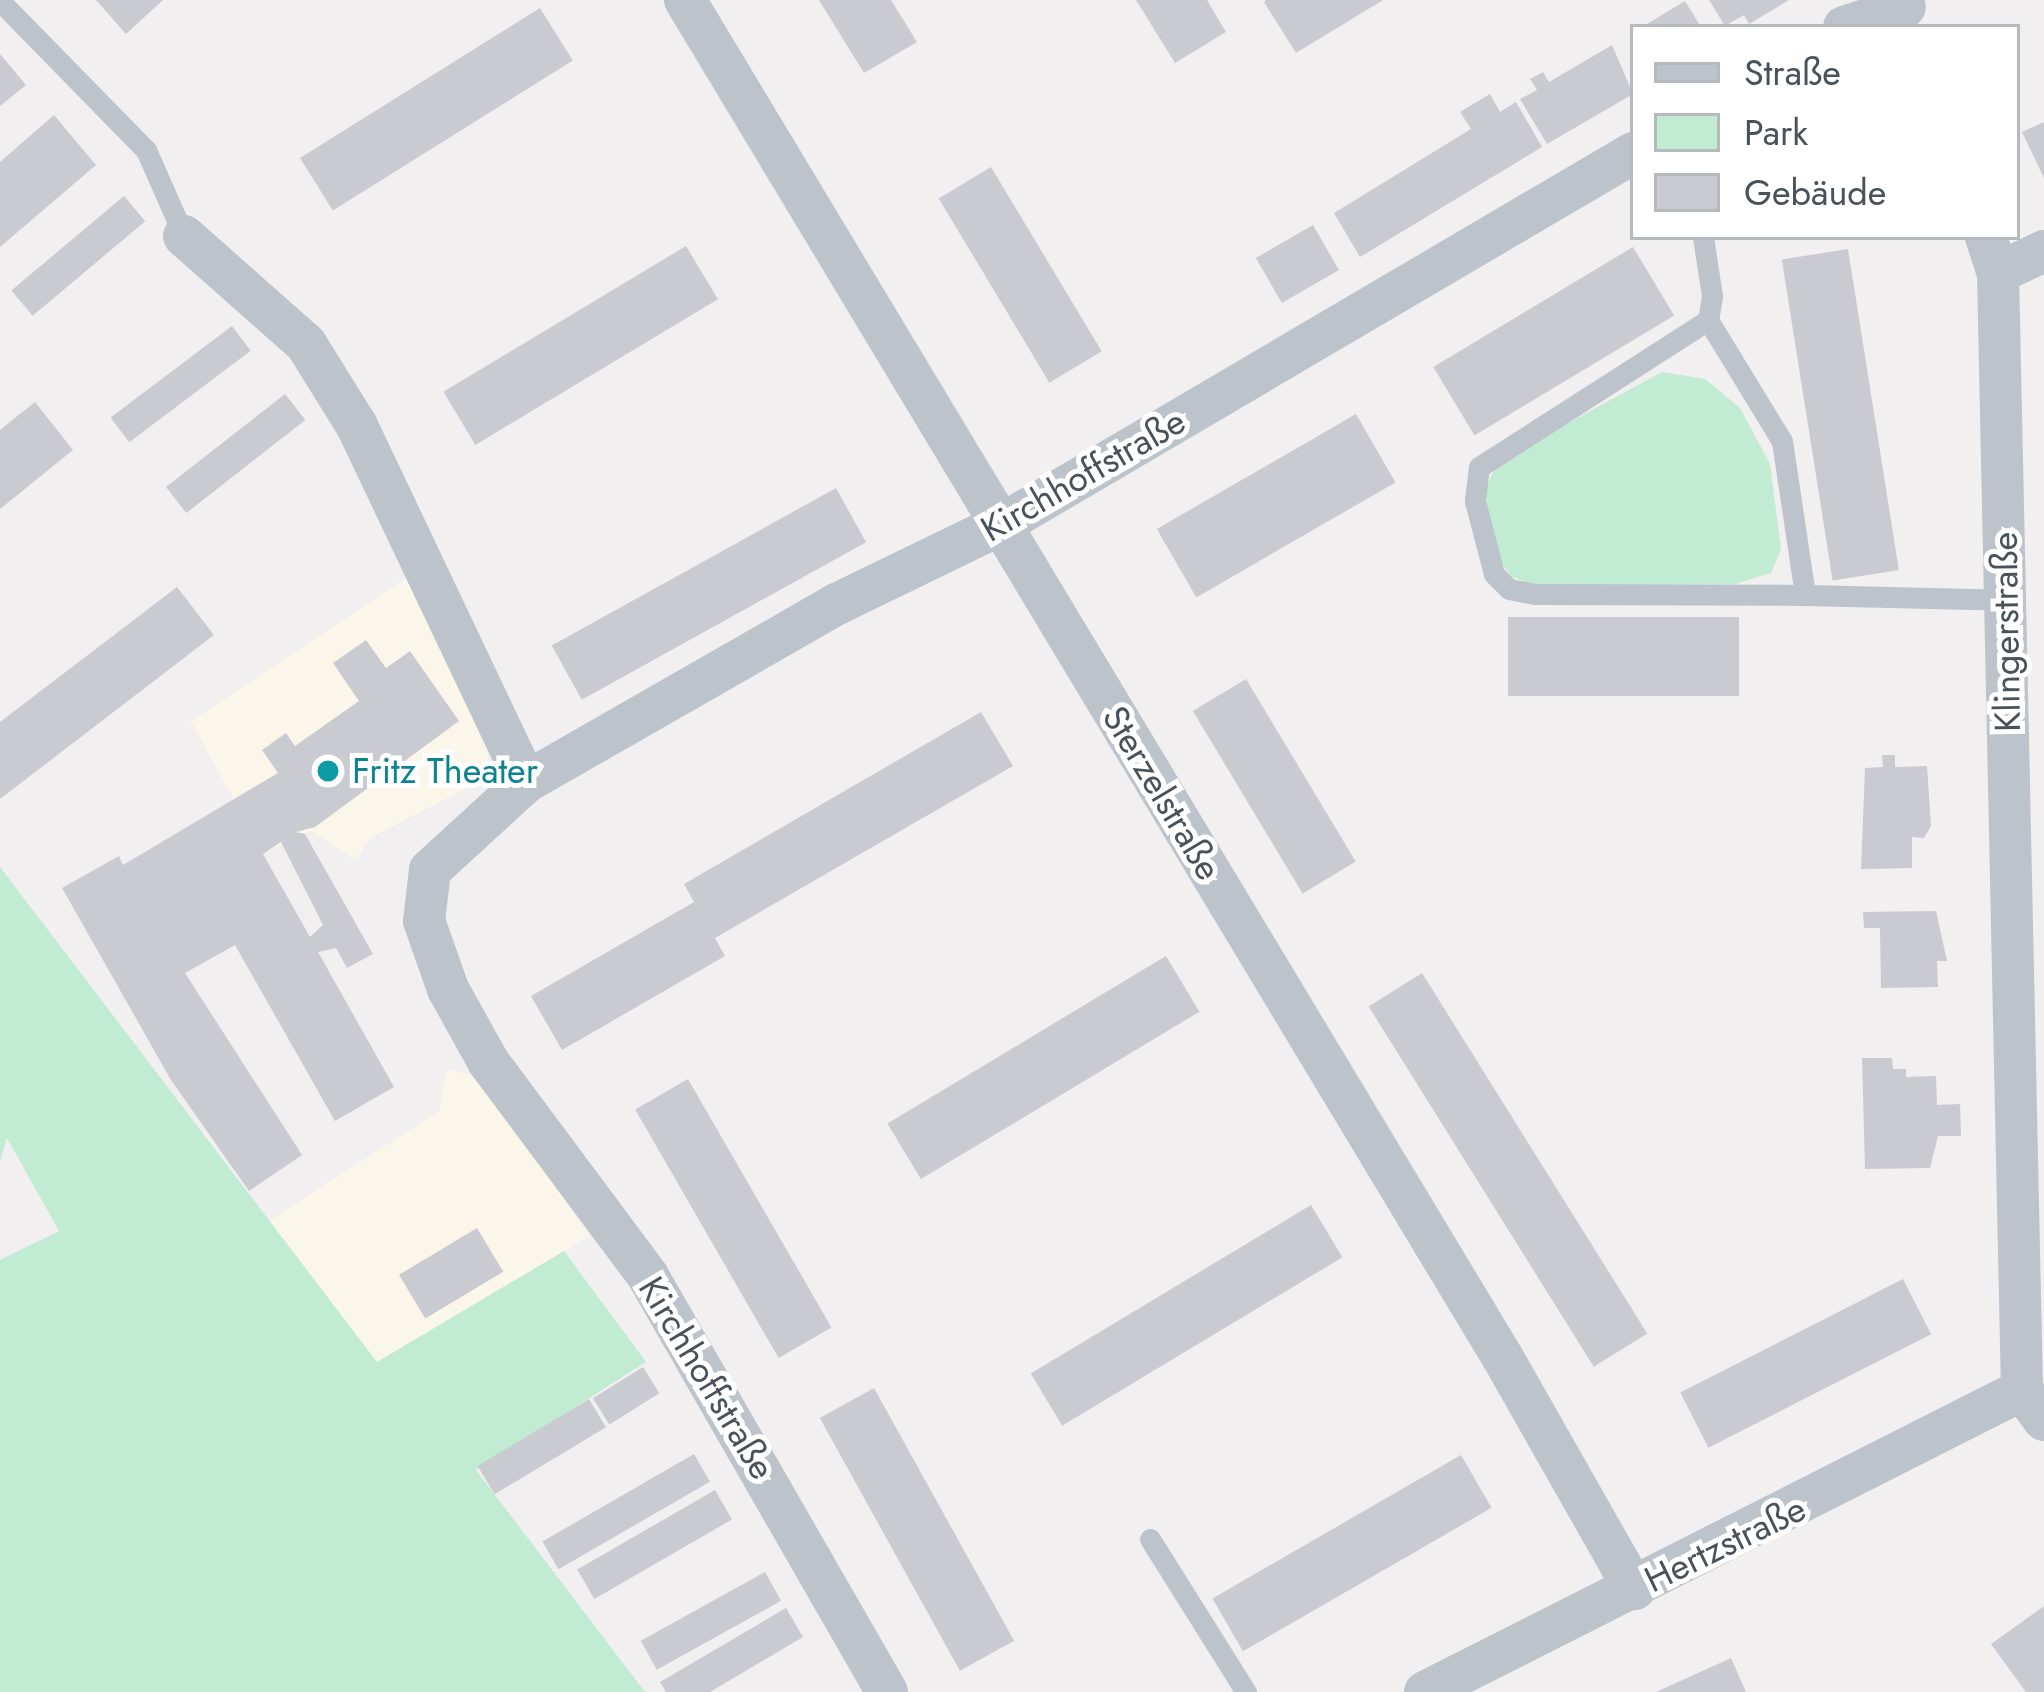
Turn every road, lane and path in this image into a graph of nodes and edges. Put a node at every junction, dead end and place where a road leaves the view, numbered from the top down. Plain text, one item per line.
1 (685, 0) edge
2 (0, 1) edge
3 (1907, 11) edge
4 (1856, 24) edge
5 (1630, 155) edge
6 (184, 236) joint
7 (1703, 240) edge
8 (2044, 251) edge
9 (1992, 255) edge
10 (1708, 320) junction
11 (1002, 524) junction
12 (1805, 596) junction
13 (2004, 600) junction
14 (526, 782) junction
15 (2030, 1029) edge
16 (2033, 1405) edge
17 (1150, 1539) dead end
18 (1634, 1589) junction
19 (887, 1692) edge
20 (1246, 1692) edge
21 (1425, 1692) edge

1 - 11 street, Sterzelstraße
2 - 6 lane
3 - 4 street
5 - 11 street, Kirchhoffstraße
6 - 14 street
7 - 10 lane
8 - 9 street
9 - 13 street, Klingerstraße
10 - 12 lane
10 - 12 lane
11 - 14 street, Kirchhoffstraße
11 - 18 street, Sterzelstraße
12 - 13 lane
13 - 15 street, Klingerstraße
14 - 19 street, Kirchhoffstraße
15 - 16 street, Klingerstraße
16 - 18 street, Hertzstraße
17 - 20 lane
18 - 21 street, Hertzstraße

